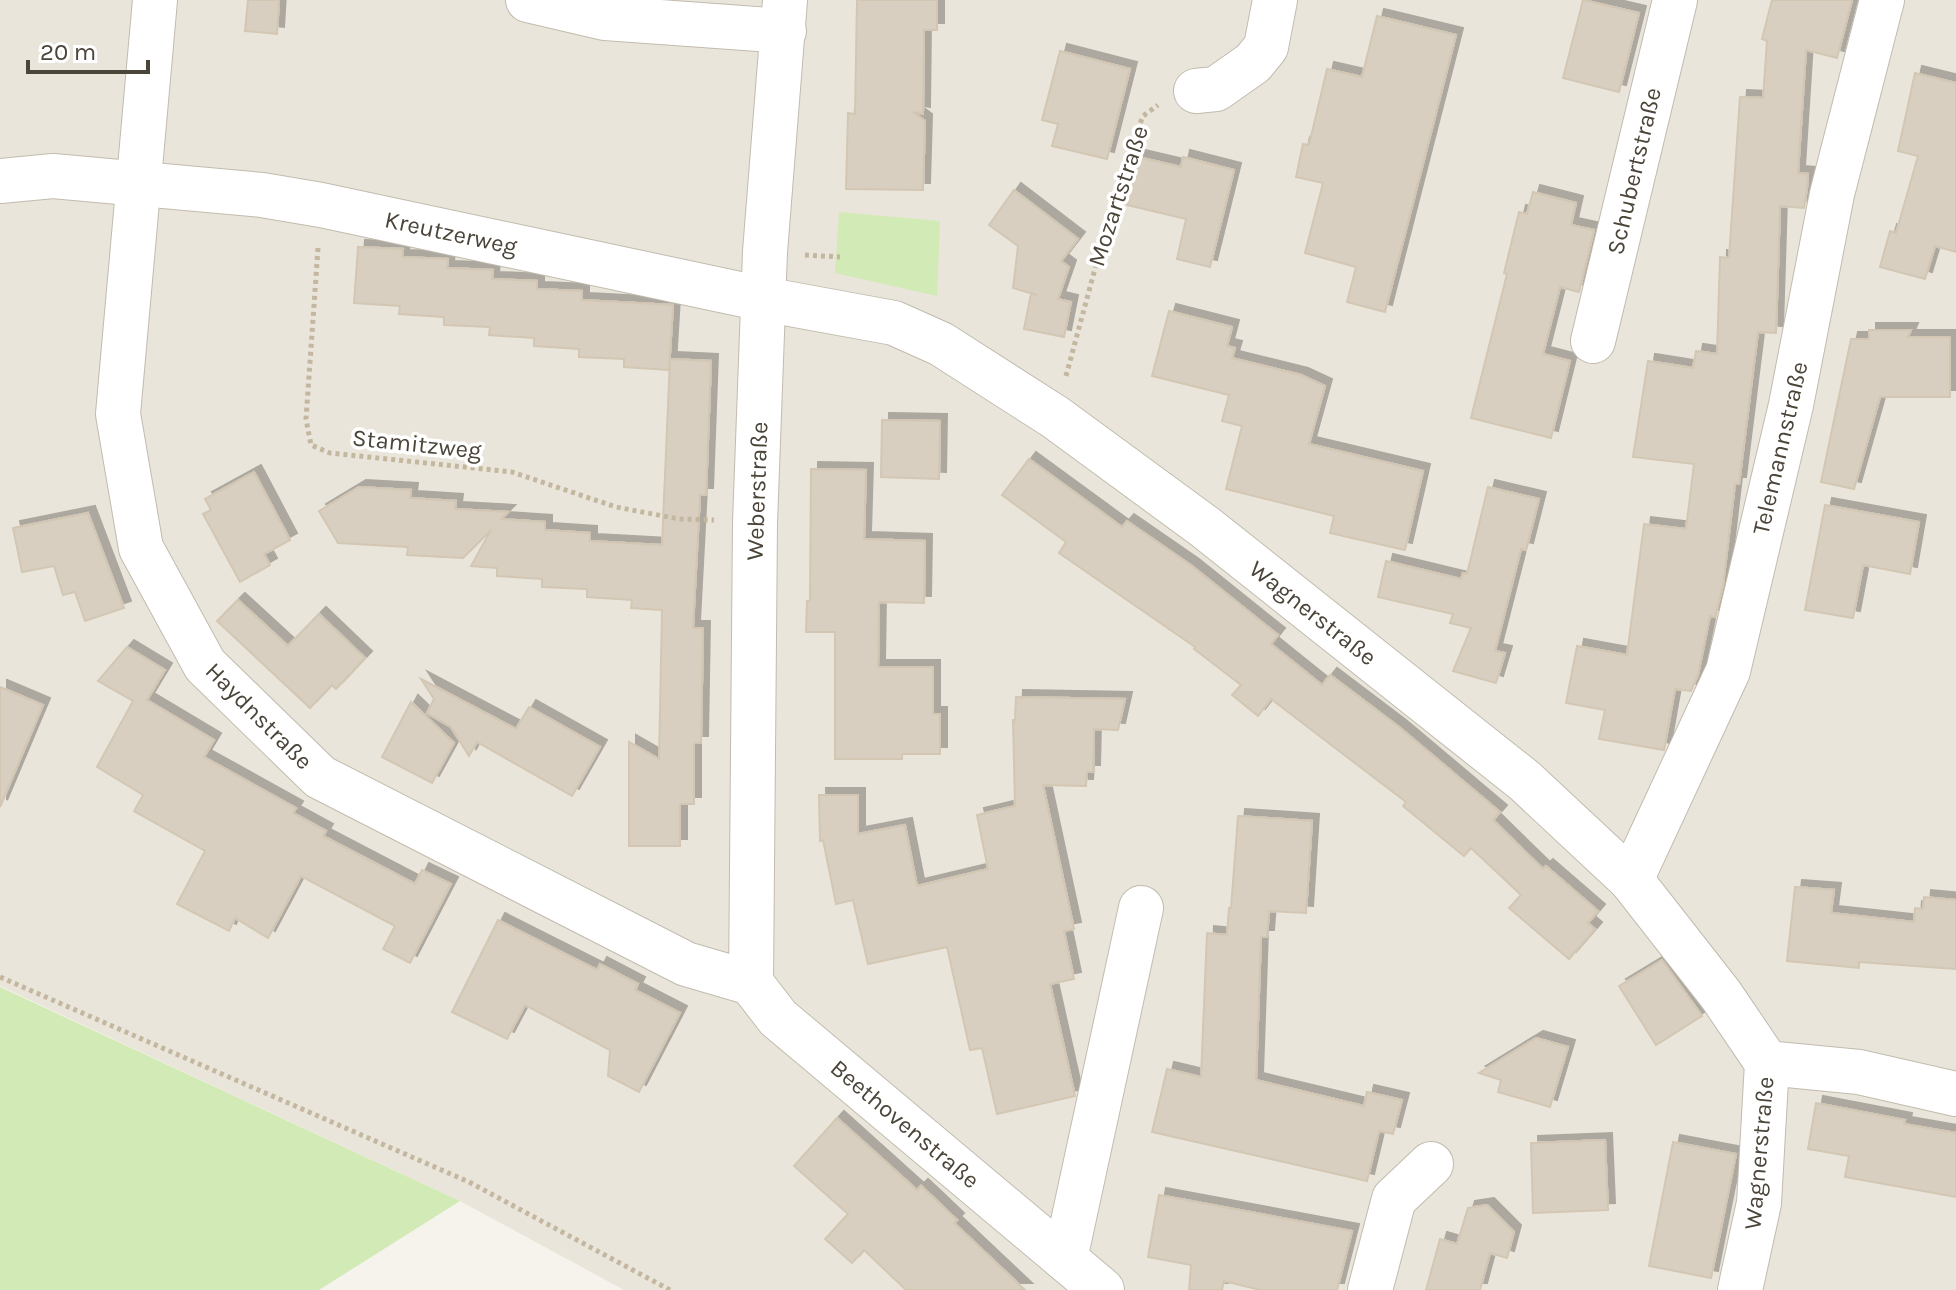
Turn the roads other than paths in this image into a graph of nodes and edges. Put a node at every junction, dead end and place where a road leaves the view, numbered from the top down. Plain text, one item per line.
1 (155, 0) edge
2 (528, 0) edge
3 (1275, 0) edge
4 (1675, 0) edge
5 (1882, 0) edge
6 (784, 16) edge
7 (1196, 91) road end
8 (0, 181) edge
9 (137, 184) junction
10 (763, 299) junction
11 (1593, 341) dead end
12 (1631, 880) junction
13 (1141, 908) dead end
14 (751, 983) junction
15 (1767, 1063) junction
16 (1956, 1094) edge
17 (1431, 1164) dead end
18 (1065, 1259) junction
19 (1102, 1290) edge
20 (1370, 1290) edge
21 (1740, 1290) edge

1 - 9 street, Haydnstraße
2 - 6 street
3 - 7 street
4 - 11 street, Schubertstraße
5 - 12 street, Telemannstraße
6 - 10 street, Weberstraße
8 - 9 street, Kreutzerweg
9 - 10 street, Kreutzerweg
9 - 14 street, Haydnstraße
10 - 12 street, Wagnerstraße
10 - 14 street, Weberstraße
12 - 15 street, Wagnerstraße
13 - 18 street
14 - 18 street, Beethovenstraße
15 - 16 street, Wagnerstraße
15 - 21 street, Wagnerstraße
17 - 20 street
18 - 19 street, Beethovenstraße

